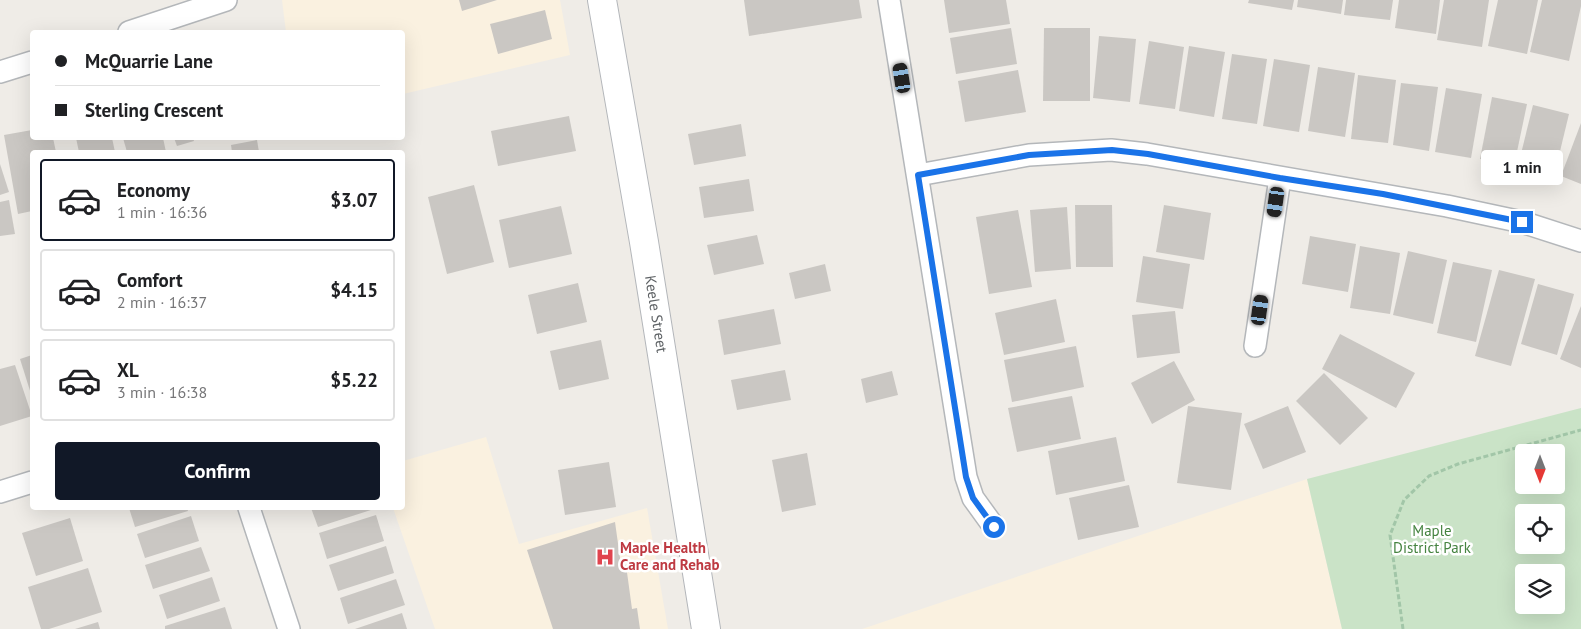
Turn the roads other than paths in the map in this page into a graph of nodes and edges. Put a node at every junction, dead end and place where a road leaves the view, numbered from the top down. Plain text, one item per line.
1 (226, 0) edge
2 (602, 0) edge
3 (888, 0) edge
4 (136, 30) edge
5 (30, 63) edge
6 (0, 72) edge
7 (918, 175) junction
8 (1280, 178) junction
9 (1581, 242) edge
10 (1255, 346) dead end
11 (30, 483) edge
12 (0, 492) edge
13 (250, 510) edge
14 (994, 527) dead end
15 (289, 629) edge
16 (706, 629) edge

1 - 4 street
2 - 16 main road, Keele Street
3 - 7 street
5 - 6 street
7 - 8 street
7 - 14 street
8 - 9 street
8 - 10 street
11 - 12 street
13 - 15 street

